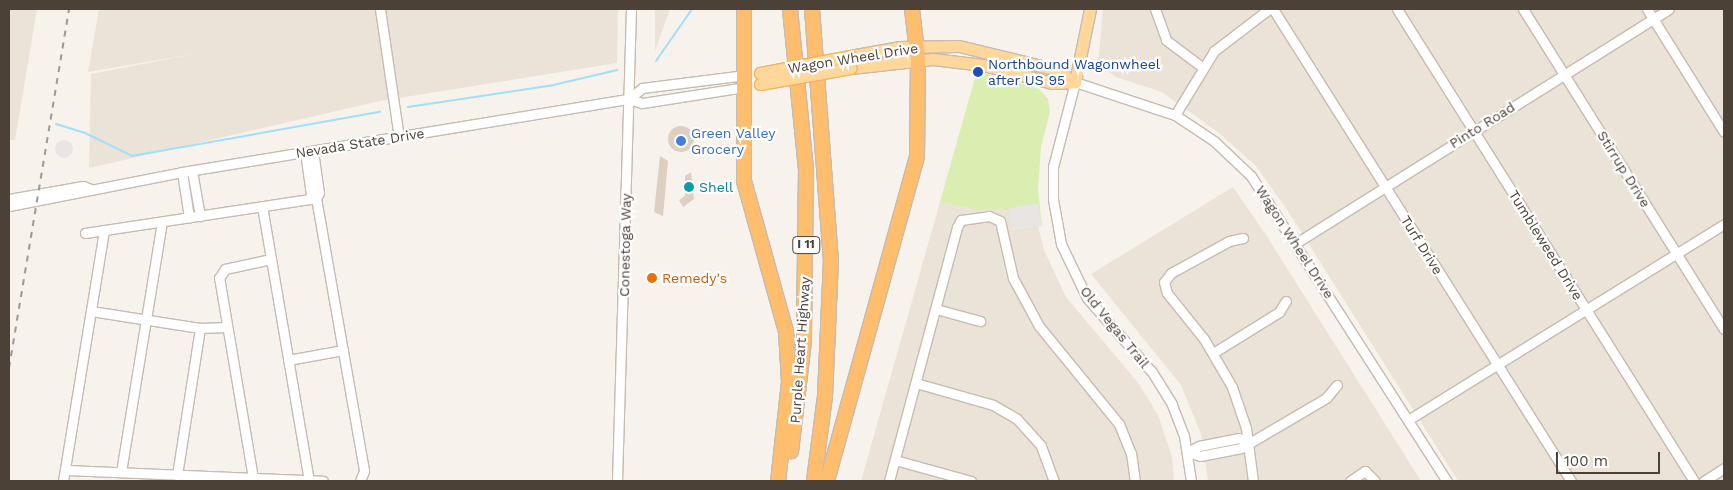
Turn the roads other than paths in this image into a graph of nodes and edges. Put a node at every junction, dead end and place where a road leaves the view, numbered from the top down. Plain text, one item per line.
1 (631, 9) edge
2 (744, 9) edge
3 (790, 9) edge
4 (812, 9) edge
5 (816, 9) edge
6 (912, 9) edge
7 (1090, 9) edge
8 (1155, 9) edge
9 (1271, 9) edge
10 (1398, 9) edge
11 (1523, 9) edge
12 (1647, 9) edge
13 (1669, 9) edge
14 (377, 11) edge
15 (1653, 19) junction
16 (814, 27) junction
17 (917, 53) junction
18 (1202, 67) junction
19 (1564, 74) junction
20 (760, 79) junction
21 (745, 81) junction
22 (1075, 82) junction
23 (629, 99) junction
24 (1175, 115) junction
25 (1474, 130) junction
26 (1724, 132) edge
27 (399, 137) junction
28 (309, 151) junction
29 (187, 171) junction
30 (1384, 185) junction
31 (91, 189) junction
32 (316, 198) junction
33 (9, 199) edge
34 (9, 206) edge
35 (262, 206) junction
36 (200, 216) junction
37 (189, 217) junction
38 (162, 222) junction
39 (1724, 224) edge
40 (104, 231) junction
41 (85, 233) dead end
42 (1243, 238) dead end
43 (1296, 243) junction
44 (1677, 254) junction
45 (271, 259) junction
46 (1286, 301) dead end
47 (936, 308) junction
48 (1587, 310) junction
49 (91, 311) junction
50 (146, 319) junction
51 (980, 322) dead end
52 (226, 327) junction
53 (200, 328) junction
54 (1724, 329) edge
55 (343, 350) junction
56 (1213, 353) junction
57 (288, 360) junction
58 (1498, 364) junction
59 (916, 383) junction
60 (1337, 385) dead end
61 (1408, 420) junction
62 (1248, 442) junction
63 (1188, 452) junction
64 (895, 460) junction
65 (1724, 468) edge
66 (65, 470) junction
67 (120, 472) junction
68 (177, 475) junction
69 (253, 478) junction
70 (63, 481) edge
71 (309, 481) edge
72 (323, 481) edge
73 (360, 481) edge
74 (617, 481) edge
75 (778, 481) edge
76 (786, 481) edge
77 (814, 481) edge
78 (827, 481) edge
79 (888, 481) edge
80 (971, 481) edge
81 (1054, 481) edge
82 (1136, 481) edge
83 (1191, 481) edge
84 (1253, 481) edge
85 (1350, 481) edge
86 (1375, 481) edge
87 (1447, 481) edge
88 (1571, 481) edge
89 (1694, 481) edge
90 (1704, 481) edge

1 - 23 street, Conestoga Way
2 - 21 highway
3 - 76 highway, Purple Heart Highway / I 11
4 - 16 highway, Purple Heart Highway / I 11
5 - 16 highway
6 - 17 highway
7 - 22 main road
8 - 18 street
9 - 18 street
9 - 30 street, Turf Drive
10 - 25 street, Tumbleweed Drive
11 - 19 street, Stirrup Drive
12 - 15 street
13 - 15 street, Pinto Road
14 - 27 street
15 - 19 street, Pinto Road
15 - 26 street
16 - 77 highway, Purple Heart Highway / I 11
17 - 20 main road, Wagon Wheel Drive, bridge
17 - 20 main road, Wagon Wheel Drive, bridge
17 - 22 main road, Wagon Wheel Drive
17 - 22 main road, Wagon Wheel Drive
17 - 78 highway
18 - 24 street
19 - 25 street, Pinto Road
19 - 44 street, Stirrup Drive
20 - 21 main road, Wagon Wheel Drive
21 - 23 street, Nevada State Drive
21 - 23 street, Nevada State Drive
21 - 75 highway
22 - 24 street, Wagon Wheel Drive
22 - 63 street, Old Vegas Trail
23 - 27 street, Nevada State Drive
23 - 74 street, Conestoga Way
24 - 43 street, Wagon Wheel Drive
25 - 30 street, Pinto Road
25 - 48 street, Tumbleweed Drive
27 - 28 street, Nevada State Drive
28 - 29 street, Nevada State Drive
28 - 32 street
29 - 31 street, Nevada State Drive
29 - 36 street
29 - 37 street
30 - 43 street, Pinto Road
30 - 58 street, Turf Drive
31 - 33 street, Nevada State Drive
31 - 34 street, Nevada State Drive
32 - 35 street
32 - 55 street
35 - 36 street
35 - 45 street
36 - 37 street
37 - 38 street
38 - 40 street
38 - 50 street
39 - 44 street
40 - 41 street
40 - 49 street
42 - 56 street
43 - 61 street, Wagon Wheel Drive
44 - 48 street
44 - 54 street, Stirrup Drive
45 - 52 street
45 - 57 street
46 - 56 street
47 - 51 street
47 - 59 street
47 - 82 street
48 - 58 street
48 - 89 street, Tumbleweed Drive
49 - 50 street
49 - 66 street
50 - 53 street
50 - 67 street
52 - 53 street
52 - 69 street
53 - 68 street
55 - 57 street
55 - 73 street
56 - 62 street
57 - 71 street
58 - 61 street
58 - 88 street, Turf Drive
59 - 64 street
59 - 81 street
60 - 62 street
61 - 87 street, Wagon Wheel Drive
62 - 63 street
62 - 84 street
63 - 83 street, Old Vegas Trail
64 - 79 street
64 - 80 street
65 - 90 street
66 - 67 street
66 - 70 street
67 - 68 street
68 - 69 street
69 - 71 street
71 - 72 street
85 - 86 street

